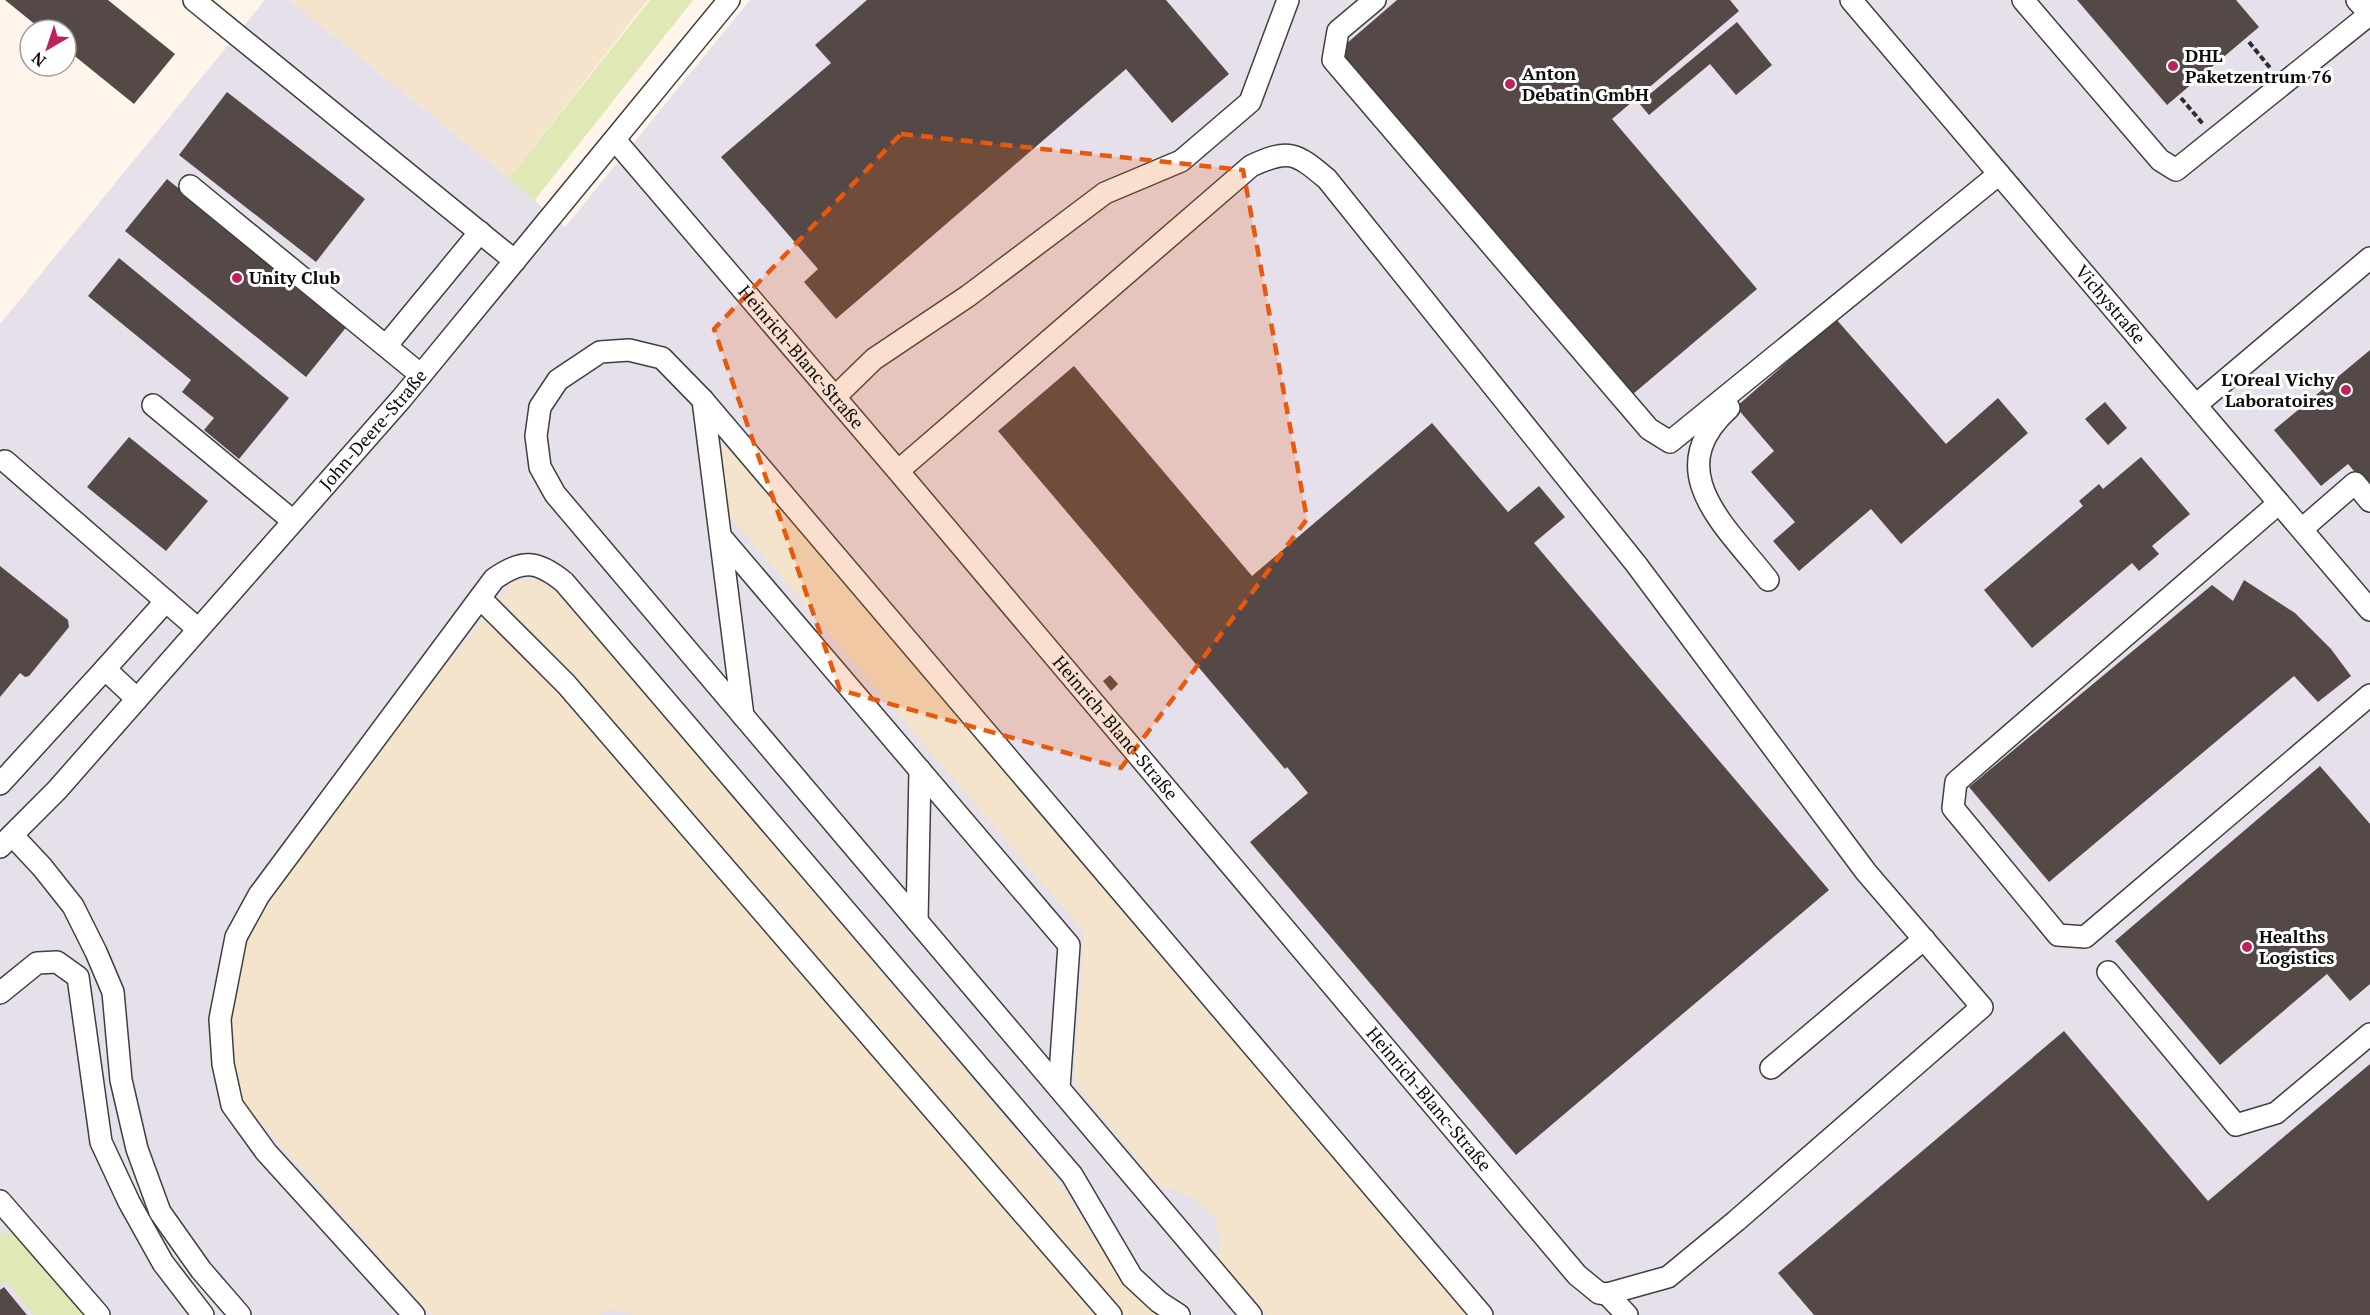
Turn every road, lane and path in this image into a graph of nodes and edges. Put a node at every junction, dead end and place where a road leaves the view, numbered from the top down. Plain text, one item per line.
1 (194, 0) edge
2 (729, 0) edge
3 (1288, 0) edge
4 (1375, 0) edge
5 (1851, 0) edge
6 (2023, 0) edge
7 (2357, 0) edge
8 (2370, 14) edge
9 (2249, 42) dead end
10 (2283, 84) junction
11 (2181, 98) dead end
12 (2215, 138) junction
13 (615, 140) junction
14 (2003, 178) junction
15 (190, 186) dead end
16 (480, 232) junction
17 (2370, 258) edge
18 (515, 261) junction
19 (386, 346) junction
20 (421, 375) junction
21 (835, 398) junction
22 (703, 400) junction
23 (153, 405) dead end
24 (2196, 405) junction
25 (5, 460) dead end
26 (898, 471) junction
27 (2370, 501) edge
28 (2279, 503) junction
29 (293, 521) junction
30 (2302, 529) junction
31 (721, 537) junction
32 (1768, 580) dead end
33 (480, 598) junction
34 (166, 601) junction
35 (2370, 610) edge
36 (198, 629) junction
37 (105, 669) junction
38 (2370, 695) edge
39 (137, 699) junction
40 (743, 716) junction
41 (920, 770) junction
42 (0, 784) edge
43 (6, 842) edge
44 (917, 921) junction
45 (1924, 939) junction
46 (2108, 972) dead end
47 (0, 993) edge
48 (2370, 1034) edge
49 (1771, 1068) dead end
50 (1059, 1088) junction
51 (4, 1213) edge
52 (1617, 1291) junction
53 (99, 1315) edge
54 (203, 1315) edge
55 (240, 1315) edge
56 (414, 1315) edge
57 (1111, 1315) edge
58 (1179, 1315) edge
59 (1251, 1315) edge
60 (1482, 1315) edge
61 (1627, 1315) edge

1 - 16 street
2 - 13 street, John-Deere-Straße
3 - 21 street
4 - 14 street
5 - 14 street, Vichystraße
6 - 12 street
7 - 8 street
8 - 10 street
9 - 10 path
10 - 12 street
11 - 12 path
13 - 18 street, John-Deere-Straße
13 - 21 street, Heinrich-Blanc-Straße
14 - 24 street, Vichystraße
14 - 32 street
15 - 19 street
16 - 18 street
16 - 19 street
17 - 24 street
18 - 20 street, John-Deere-Straße
19 - 20 street
20 - 29 street, John-Deere-Straße
21 - 26 street, Heinrich-Blanc-Straße
22 - 31 street
22 - 40 street
22 - 60 street
23 - 29 street
24 - 28 street, Vichystraße
25 - 34 street
26 - 45 street
26 - 52 street, Heinrich-Blanc-Straße
27 - 30 street
28 - 30 street, Vichystraße
28 - 38 street
29 - 36 street, John-Deere-Straße
30 - 35 street, Vichystraße
31 - 40 street
31 - 41 street
33 - 56 street
33 - 57 street
33 - 58 street
34 - 36 street
34 - 37 street
36 - 39 street, John-Deere-Straße
37 - 39 street
37 - 42 street
39 - 43 street, John-Deere-Straße
40 - 44 street
41 - 44 street
41 - 50 street
43 - 55 street
44 - 50 street
45 - 49 street
45 - 52 street
46 - 48 street
47 - 54 street
50 - 59 street
51 - 53 street
52 - 61 street, Heinrich-Blanc-Straße

